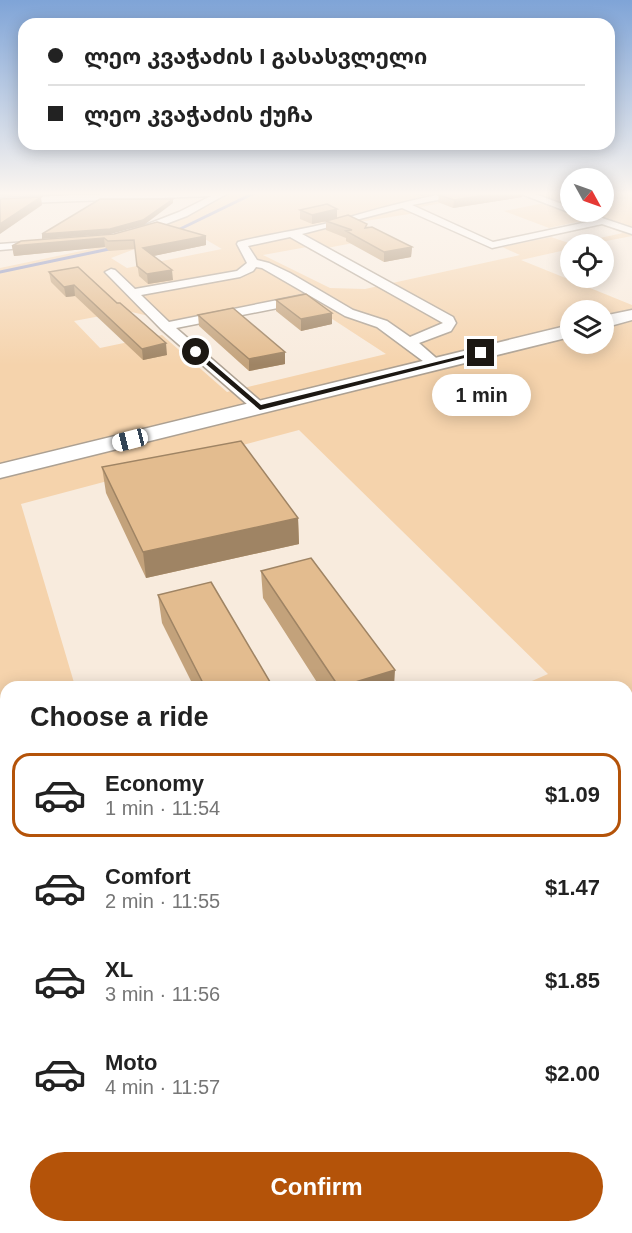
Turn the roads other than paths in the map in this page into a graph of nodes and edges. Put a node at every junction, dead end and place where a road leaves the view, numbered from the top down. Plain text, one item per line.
1 (245, 250) edge
2 (320, 250) edge
3 (253, 263) junction
4 (111, 272) dead end
5 (132, 293) junction
6 (318, 296) junction
7 (632, 315) edge
8 (614, 319) edge
9 (166, 326) junction
10 (560, 333) edge
11 (409, 342) junction
12 (436, 364) junction
13 (260, 408) junction
14 (0, 471) edge

1 - 3 street
2 - 11 street
3 - 5 street
3 - 6 street
4 - 5 street
5 - 9 street
6 - 9 street
6 - 11 street
7 - 8 main road
9 - 13 street
10 - 12 main road
11 - 12 street
12 - 13 main road
13 - 14 main road

